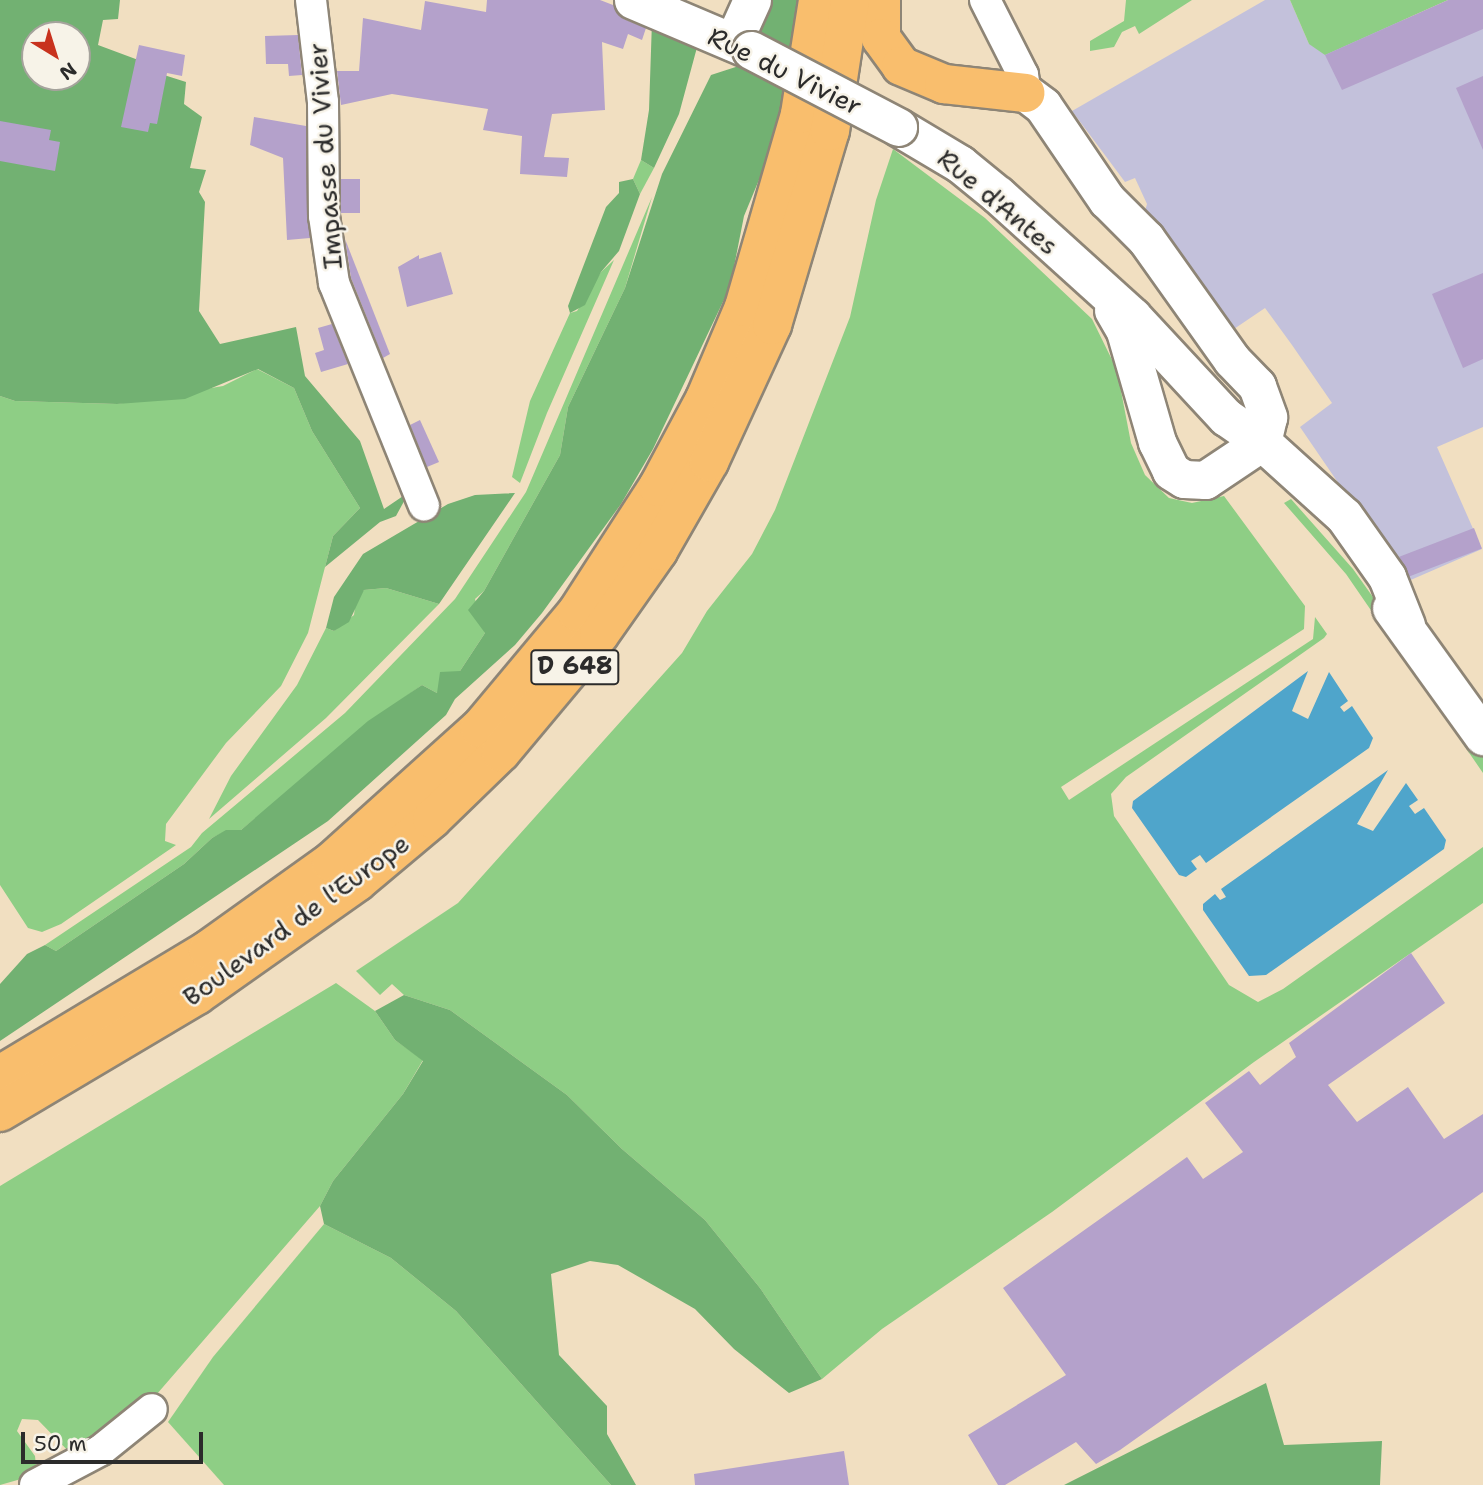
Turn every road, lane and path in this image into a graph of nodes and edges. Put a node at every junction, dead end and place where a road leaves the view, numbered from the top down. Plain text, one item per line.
1 (311, 0) edge
2 (633, 0) edge
3 (752, 0) edge
4 (818, 0) edge
5 (850, 0) edge
6 (881, 0) edge
7 (985, 0) edge
8 (742, 46) junction
9 (1026, 93) junction
10 (898, 128) joint
11 (1093, 284) junction
12 (1232, 360) junction
13 (1226, 417) junction
14 (1262, 442) junction
15 (424, 506) dead end
16 (1483, 736) edge
17 (0, 1075) edge
18 (0, 1112) edge
19 (152, 1409) dead end
20 (36, 1485) edge

1 - 15 street, Impasse du Vivier
2 - 8 street, Rue du Vivier
3 - 8 street
4 - 17 highway, Boulevard de l'Europe / D 648
5 - 18 highway, Boulevard de l'Europe / D 648
6 - 9 highway
7 - 9 street
8 - 10 street, Rue du Vivier, bridge
9 - 12 street
10 - 11 street, Rue d'Antes
11 - 13 street, Rue d'Antes
11 - 14 street, Rue d'Antes
12 - 13 street
12 - 14 street
13 - 14 street, Rue d'Antes
14 - 16 street, Rue d'Antes
19 - 20 street

